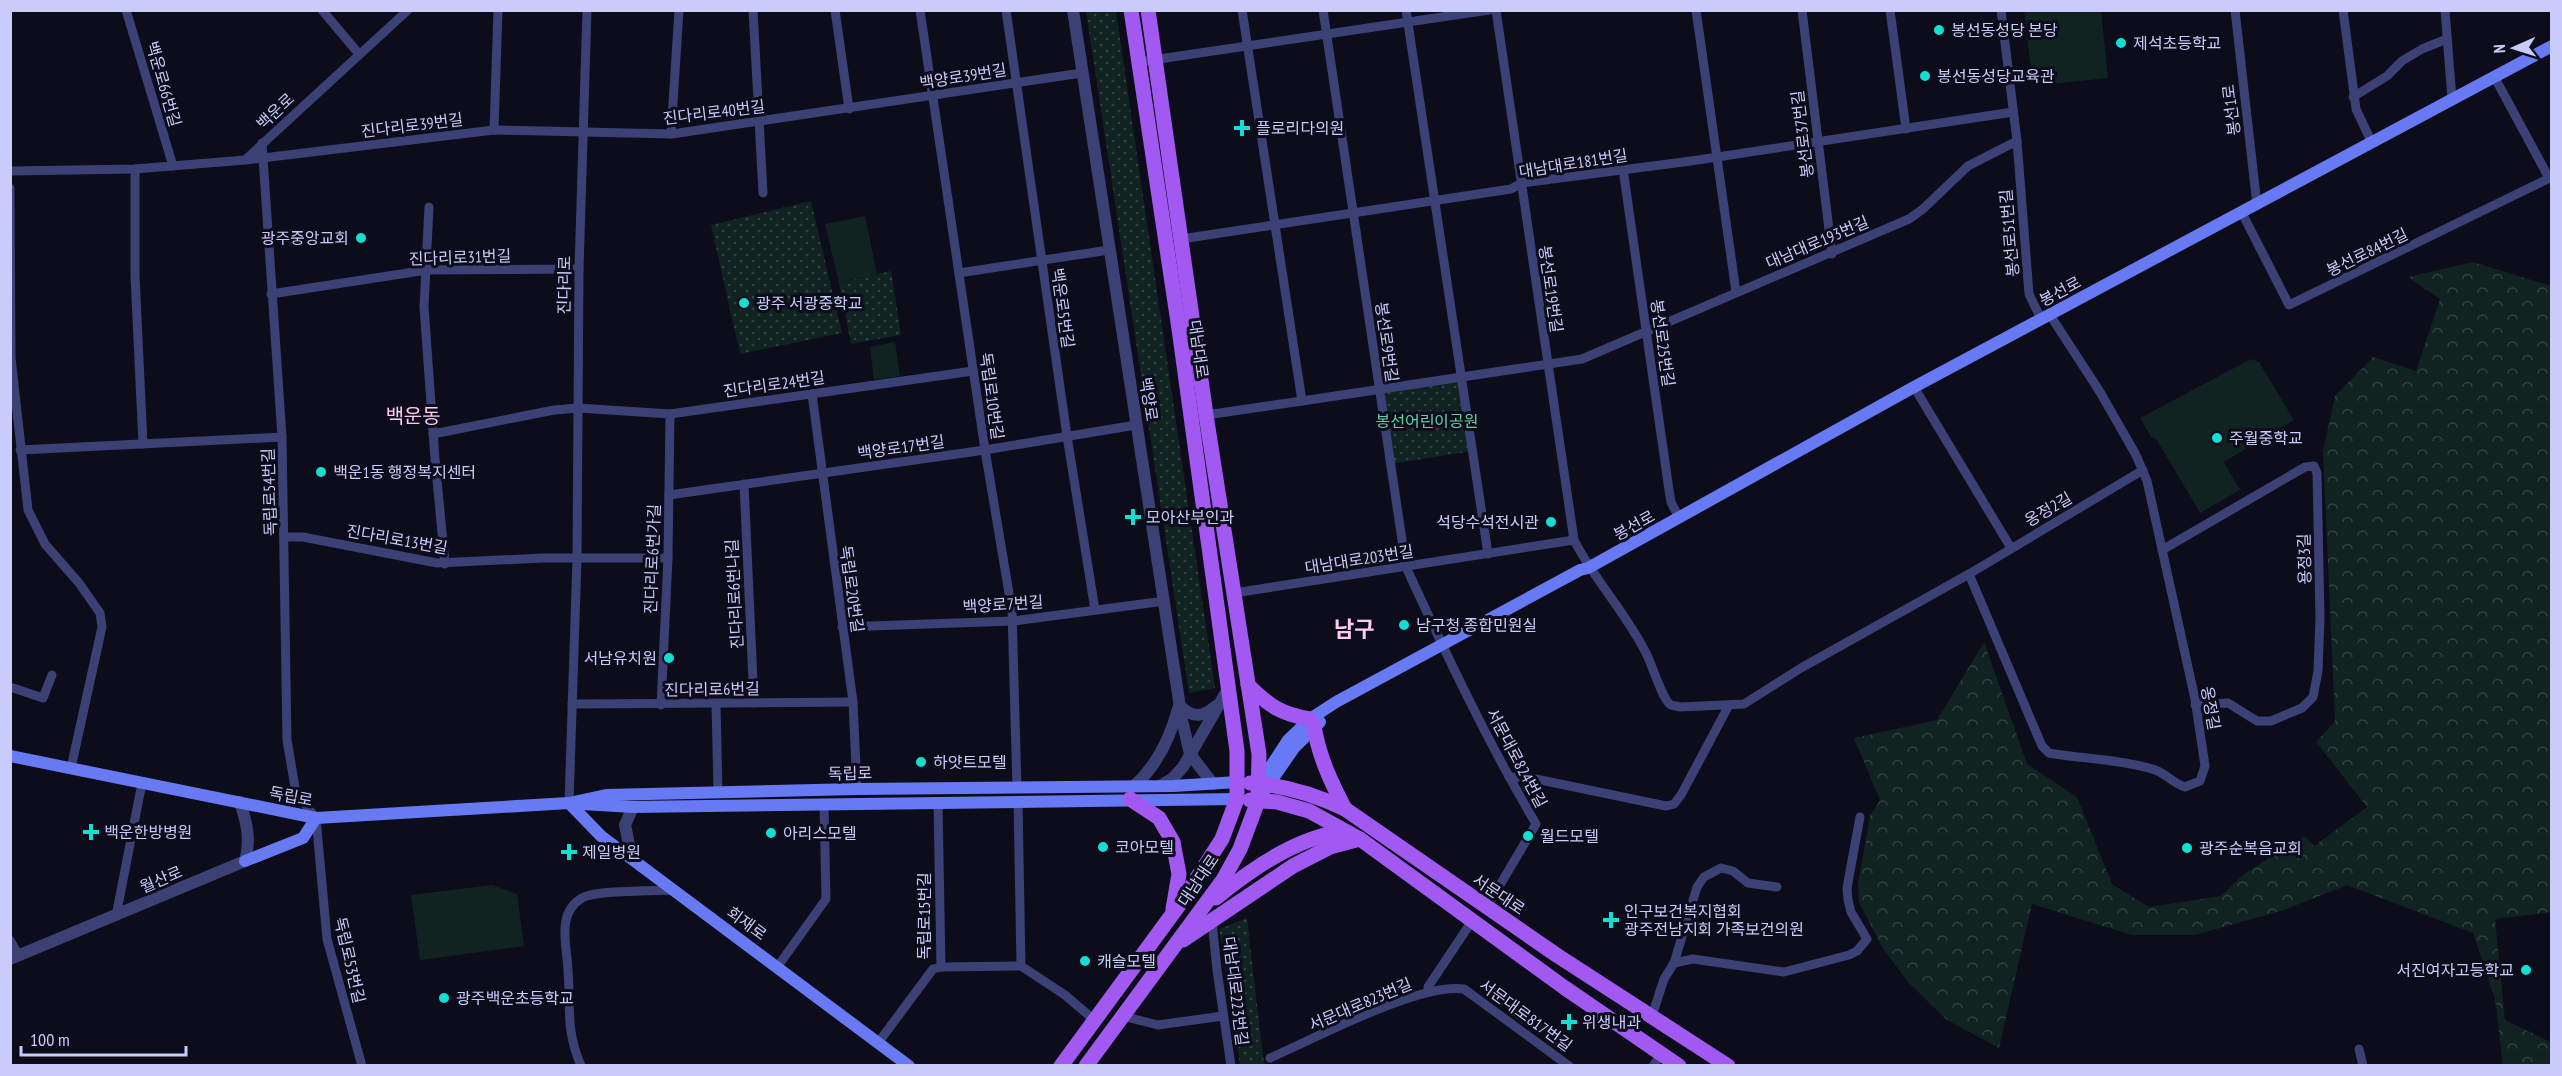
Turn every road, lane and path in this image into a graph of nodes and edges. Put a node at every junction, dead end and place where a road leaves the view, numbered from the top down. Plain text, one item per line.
1 (126, 10) edge
2 (322, 10) edge
3 (408, 10) edge
4 (498, 10) edge
5 (587, 10) edge
6 (679, 10) edge
7 (753, 10) edge
8 (835, 10) edge
9 (920, 10) edge
10 (1006, 10) edge
11 (1073, 10) edge
12 (1131, 10) edge
13 (1148, 10) edge
14 (1242, 10) edge
15 (1323, 10) edge
16 (1407, 10) edge
17 (1489, 10) edge
18 (1497, 10) edge
19 (1696, 10) edge
20 (1802, 10) edge
21 (1890, 10) edge
22 (2001, 10) edge
23 (2235, 10) edge
24 (2343, 10) edge
25 (2445, 10) edge
26 (1408, 23) junction
27 (1326, 35) junction
28 (2447, 39) junction
29 (1248, 46) junction
30 (2552, 46) edge
31 (359, 54) junction
32 (1155, 60) junction
33 (1139, 62) junction
34 (1082, 73) junction
35 (2495, 78) junction
36 (1017, 82) junction
37 (933, 96) junction
38 (2353, 97) junction
39 (2452, 99) junction
40 (849, 109) junction
41 (2013, 112) junction
42 (760, 122) junction
43 (1906, 129) junction
44 (494, 130) junction
45 (583, 133) junction
46 (671, 134) junction
47 (2017, 141) junction
48 (1819, 142) junction
49 (262, 143) junction
50 (2372, 143) junction
51 (1717, 157) junction
52 (263, 159) junction
53 (245, 160) junction
54 (172, 166) junction
55 (135, 170) junction
56 (1623, 170) junction
57 (10, 171) edge
58 (2550, 178) edge
59 (1522, 183) junction
60 (10, 188) edge
61 (763, 193) dead end
62 (1435, 201) junction
63 (2257, 206) junction
64 (429, 207) dead end
65 (1353, 213) junction
66 (2242, 213) junction
67 (1277, 224) junction
68 (1181, 239) junction
69 (1109, 250) junction
70 (11, 252) edge
71 (1832, 254) junction
72 (1041, 260) junction
73 (579, 269) junction
74 (427, 270) junction
75 (959, 273) junction
76 (1736, 292) junction
77 (271, 294) junction
78 (2045, 317) junction
79 (11, 326) edge
80 (1646, 330) junction
81 (1547, 366) junction
82 (973, 371) junction
83 (1462, 379) junction
84 (1914, 387) junction
85 (1379, 390) junction
86 (812, 394) junction
87 (1302, 401) junction
88 (578, 408) junction
89 (670, 414) junction
90 (1206, 415) junction
91 (1136, 425) junction
92 (433, 434) junction
93 (1067, 436) junction
94 (282, 437) junction
95 (143, 444) junction
96 (20, 450) junction
97 (985, 450) junction
98 (2143, 470) junction
99 (821, 474) junction
100 (744, 484) junction
101 (669, 495) junction
102 (1679, 518) junction
103 (285, 537) junction
104 (1574, 540) junction
105 (2011, 548) junction
106 (2162, 550) junction
107 (1488, 554) junction
108 (668, 558) junction
109 (577, 559) junction
110 (446, 564) junction
111 (1406, 567) junction
112 (1587, 569) junction
113 (1969, 574) junction
114 (1234, 593) junction
115 (1165, 601) junction
116 (1095, 610) junction
117 (1013, 621) junction
118 (842, 627) junction
119 (1443, 649) junction
120 (52, 675) dead end
121 (1248, 686) junction
122 (10, 687) edge
123 (1225, 695) junction
124 (853, 702) junction
125 (754, 703) junction
126 (572, 704) junction
127 (716, 704) junction
128 (661, 705) junction
129 (1179, 705) junction
130 (1729, 705) junction
131 (2195, 705) junction
132 (1312, 723) junction
133 (1190, 754) junction
134 (10, 756) edge
135 (71, 768) junction
136 (1509, 777) junction
137 (1238, 782) junction
138 (142, 783) junction
139 (1214, 784) junction
140 (1264, 784) junction
141 (1160, 786) junction
142 (857, 789) junction
143 (718, 792) junction
144 (1132, 793) junction
145 (1017, 795) junction
146 (1238, 799) junction
147 (1258, 801) junction
148 (240, 802) junction
149 (569, 803) junction
150 (938, 803) junction
151 (824, 804) junction
152 (633, 807) junction
153 (1345, 809) junction
154 (1860, 817) dead end
155 (316, 818) junction
156 (1344, 831) junction
157 (1360, 839) junction
158 (632, 859) junction
159 (245, 861) junction
160 (1777, 887) dead end
161 (674, 890) junction
162 (1487, 907) junction
163 (1172, 915) junction
164 (116, 916) junction
165 (1196, 916) junction
166 (1212, 921) junction
167 (1472, 921) junction
168 (10, 940) edge
169 (1173, 946) junction
170 (15, 957) edge
171 (1674, 963) junction
172 (778, 966) junction
173 (1021, 966) junction
174 (941, 967) junction
175 (1464, 989) joint
176 (1429, 992) junction
177 (1122, 1016) junction
178 (1223, 1016) junction
179 (1652, 1016) junction
180 (1093, 1019) junction
181 (878, 1043) junction
182 (2359, 1048) dead end
183 (1270, 1058) dead end
184 (1658, 1059) edge
185 (362, 1065) edge
186 (581, 1065) edge
187 (909, 1065) edge
188 (1061, 1065) edge
189 (1086, 1065) edge
190 (1231, 1065) edge
191 (1569, 1065) edge
192 (1679, 1065) edge
193 (1728, 1065) edge
194 (2362, 1065) edge

1 - 54 street, 백운로66번길
2 - 31 street
3 - 31 street, 백운로
4 - 44 street
5 - 45 street, 진다리로
6 - 46 street
7 - 42 street
8 - 40 street
9 - 37 street, 독립로10번길
10 - 36 street, 백운로5번길
11 - 34 street, 백양로
12 - 33 main road, 대남대로
13 - 32 main road, 대남대로
14 - 29 street
15 - 27 street, 봉선로9번길
16 - 26 street
17 - 26 street
18 - 59 street, 봉선로19번길
19 - 51 street
20 - 48 street, 봉선로37번길
21 - 43 street
22 - 41 street, 봉선로51번길
23 - 63 street, 봉선1로
24 - 38 street
25 - 28 street
26 - 27 street
26 - 62 street
27 - 29 street
27 - 65 street, 봉선로9번길
28 - 38 street
28 - 39 street
29 - 32 street
29 - 67 street
30 - 35 main road, 봉선로
31 - 49 street, 백운로
32 - 33 street
32 - 68 main road, 대남대로
33 - 123 main road, 대남대로
34 - 36 street, 백양로39번길
34 - 69 street, 백양로
35 - 39 main road, 봉선로
35 - 58 street, 봉선로84번길
36 - 37 street, 백양로39번길
36 - 72 street, 백운로5번길
37 - 40 street, 백양로39번길
37 - 75 street, 독립로10번길
38 - 50 street
39 - 50 main road, 봉선로
40 - 42 street, 진다리로40번길
41 - 43 street, 대남대로181번길
41 - 47 street, 봉선로51번길
42 - 46 street, 진다리로40번길
42 - 61 street
43 - 48 street, 대남대로181번길
44 - 45 street, 진다리로39번길
44 - 52 street, 진다리로39번길
45 - 46 street, 진다리로40번길
45 - 73 street, 진다리로
47 - 71 street, 대남대로193번길
47 - 78 street, 봉선로51번길
48 - 51 street, 대남대로181번길
48 - 71 street, 봉선로37번길
49 - 52 street, 독립로54번길
49 - 53 street, 백운로
50 - 63 main road, 봉선로
51 - 56 street, 대남대로181번길
51 - 76 street
52 - 53 street, 진다리로39번길
52 - 77 street, 독립로54번길
53 - 54 street
54 - 55 street
55 - 57 street
55 - 95 street
56 - 59 street, 대남대로181번길
56 - 80 street, 봉선로25번길
58 - 66 street, 봉선로84번길
59 - 62 street, 대남대로181번길
59 - 81 street, 봉선로19번길
60 - 70 street
62 - 65 street, 대남대로181번길
62 - 83 street
63 - 66 main road, 봉선로
64 - 74 street
65 - 67 street, 대남대로181번길
65 - 85 street, 봉선로9번길
66 - 78 main road, 봉선로
67 - 68 street, 대남대로181번길
67 - 87 street
68 - 90 main road, 대남대로
69 - 72 street
69 - 91 street, 백양로
70 - 79 street
71 - 76 street, 대남대로193번길
72 - 75 street
72 - 93 street, 백운로5번길
73 - 74 street, 진다리로31번길
73 - 88 street, 진다리로
74 - 77 street, 진다리로31번길
74 - 92 street
75 - 82 street, 독립로10번길
76 - 80 street, 대남대로193번길
77 - 94 street, 독립로54번길
78 - 84 main road, 봉선로
78 - 98 street, 옹정길
79 - 96 street
80 - 81 street, 대남대로193번길
80 - 102 street, 봉선로25번길
81 - 83 street, 대남대로193번길
81 - 104 street, 봉선로19번길
82 - 86 street, 진다리로24번길
82 - 97 street, 독립로10번길
83 - 85 street, 대남대로193번길
83 - 107 street
84 - 102 main road, 봉선로
84 - 105 street
85 - 87 street, 대남대로193번길
85 - 111 street, 봉선로9번길
86 - 89 street, 진다리로24번길
86 - 99 street, 독립로20번길
87 - 90 street, 대남대로193번길
88 - 89 street, 진다리로24번길
88 - 92 street, 진다리로24번길
88 - 109 street, 진다리로
89 - 101 street, 진다리로6번가길
90 - 114 main road, 대남대로
91 - 93 street, 백양로17번길
91 - 115 street, 백양로
92 - 110 street
93 - 97 street, 백양로17번길
93 - 116 street, 백운로5번길
94 - 95 street
94 - 103 street, 독립로54번길
95 - 96 street
96 - 135 street
97 - 99 street, 백양로17번길
97 - 117 street, 독립로10번길
98 - 105 street, 옹정2길
98 - 106 street, 옹정길
99 - 100 street, 백양로17번길
99 - 118 street, 독립로20번길
100 - 101 street, 백양로17번길
100 - 125 street, 진다리로6번나길
101 - 108 street, 진다리로6번가길
102 - 112 main road, 봉선로
103 - 110 street, 진다리로13번길
103 - 155 street, 독립로54번길
104 - 107 street, 대남대로203번길
104 - 112 street, 봉선로19번길
105 - 113 street, 옹정2길
106 - 131 street, 옹정길
106 - 131 street, 용정3길
107 - 111 street, 대남대로203번길
108 - 109 street
108 - 128 street, 진다리로6번가길
109 - 110 street, 진다리로13번길
109 - 126 street, 진다리로
111 - 114 street, 대남대로203번길
111 - 119 street, 봉선로9번길
112 - 119 main road, 봉선로
112 - 130 street, 봉선로19번길
113 - 130 street, 옹정2길
113 - 131 street, 옹정길
114 - 121 main road, 대남대로
115 - 116 street, 백양로7번길
115 - 129 street, 백양로
116 - 117 street, 백양로7번길
117 - 118 street, 백양로7번길
117 - 145 street, 독립로10번길
118 - 124 street, 독립로20번길
119 - 132 main road, 봉선로
119 - 136 street, 서문대로824번길
120 - 122 street
121 - 123 main road
121 - 132 main road
121 - 140 main road, 대남대로
123 - 129 street
123 - 133 street
123 - 137 main road, 대남대로
124 - 125 street, 진다리로6번길
124 - 142 street, 독립로20번길
125 - 127 street, 진다리로6번길
126 - 128 street, 진다리로6번길
126 - 149 street, 진다리로
127 - 128 street, 진다리로6번길
127 - 143 street
129 - 133 street, 백양로
129 - 144 street
130 - 136 street
132 - 140 main road, 봉선로
132 - 153 main road
133 - 139 street, 백양로
133 - 141 street
134 - 135 main road, 독립로
135 - 138 main road, 독립로
136 - 162 street, 서문대로824번길
137 - 139 main road, 독립로
137 - 140 main road, 서문대로
137 - 146 main road, 대남대로
138 - 148 main road, 독립로
138 - 164 street
139 - 141 main road, 독립로
140 - 147 main road, 대남대로
140 - 153 main road, 서문대로
141 - 144 main road, 독립로
142 - 143 main road, 독립로
142 - 145 main road, 독립로
143 - 149 main road, 독립로
144 - 145 main road, 독립로
144 - 146 main road, 독립로
144 - 163 main road
145 - 150 main road, 독립로
145 - 173 street
146 - 147 main road
146 - 163 main road, 대남대로
147 - 156 main road
147 - 165 main road, 대남대로
148 - 155 main road, 독립로
148 - 159 street
149 - 152 main road, 독립로
149 - 155 main road, 독립로
149 - 158 main road, 회재로
150 - 151 main road, 독립로
150 - 174 street, 독립로15번길
151 - 152 main road, 독립로
151 - 172 street
152 - 158 street
153 - 162 main road, 서문대로
154 - 171 street
155 - 159 main road, 월산로
155 - 185 street, 독립로53번길
156 - 157 main road
156 - 165 main road
157 - 166 main road
157 - 167 main road
158 - 161 main road, 회재로
159 - 164 street, 월산로
160 - 171 street
161 - 172 main road, 회재로
161 - 186 street
162 - 179 main road, 서문대로
163 - 180 main road, 대남대로
164 - 170 street, 월산로
165 - 169 main road, 대남대로
166 - 169 main road
166 - 178 street, 대남대로223번길
167 - 176 street
167 - 184 main road
168 - 170 street
169 - 177 main road, 대남대로
171 - 179 street
172 - 181 main road, 회재로
173 - 174 street
173 - 180 street
174 - 181 street, 독립로15번길
175 - 176 street, 서문대로823번길
175 - 191 street, 서문대로817번길
176 - 183 street, 서문대로823번길
177 - 178 street
177 - 189 main road, 대남대로
178 - 190 street, 대남대로223번길
179 - 193 main road, 서문대로
180 - 188 main road, 대남대로
181 - 187 main road, 회재로
182 - 194 street
184 - 192 main road

